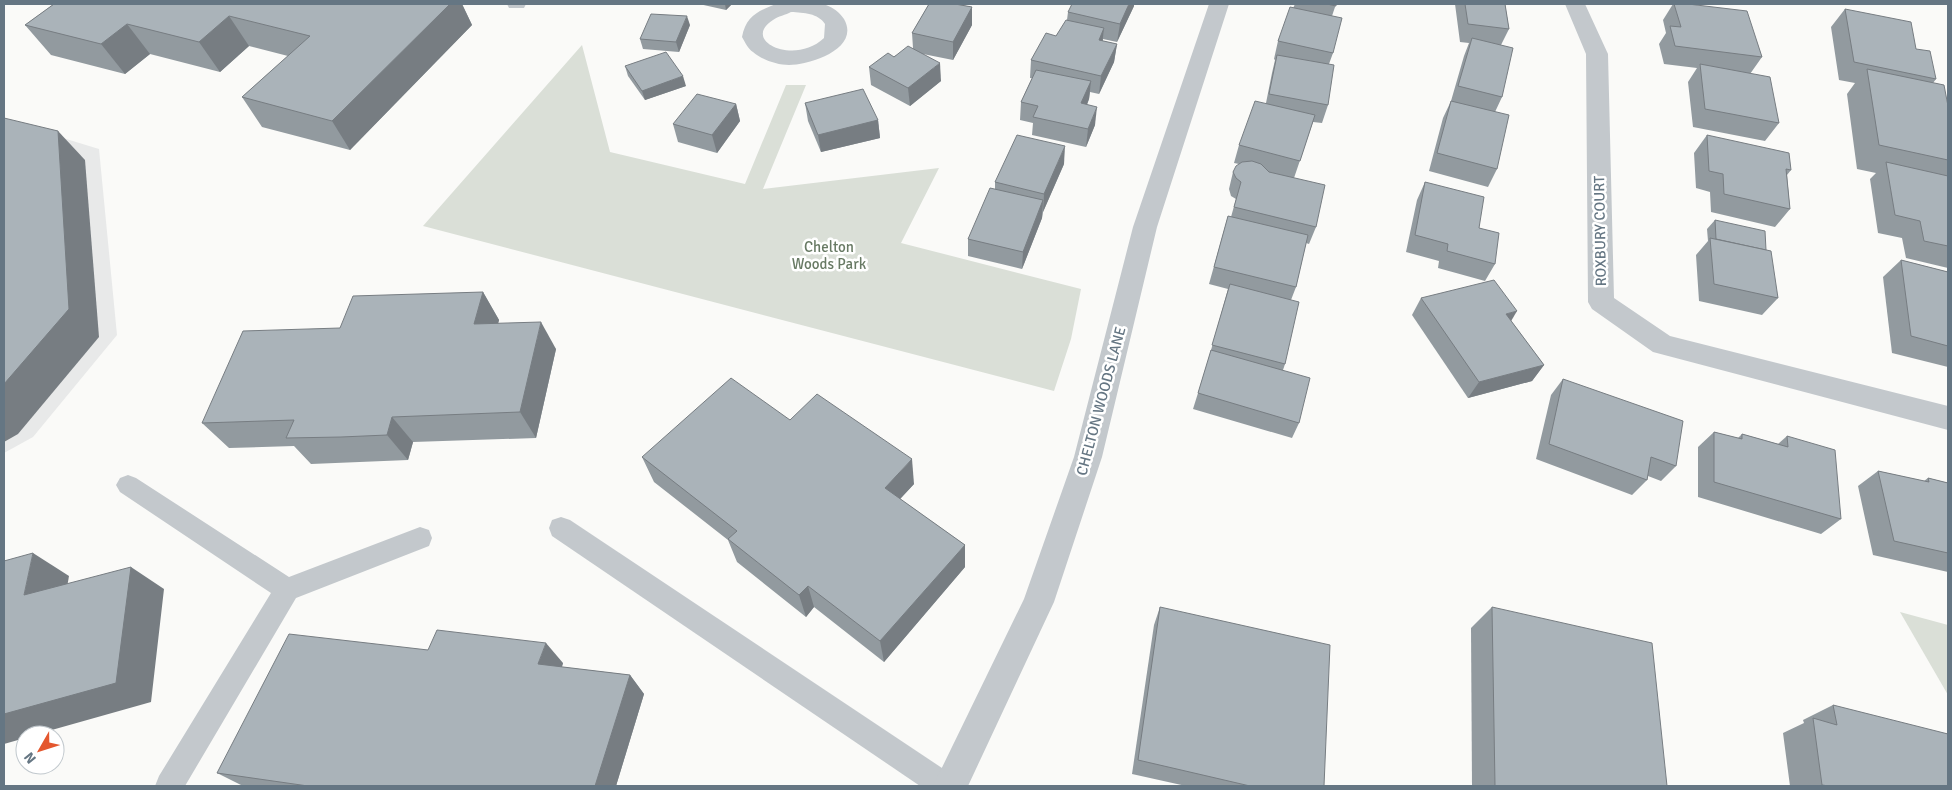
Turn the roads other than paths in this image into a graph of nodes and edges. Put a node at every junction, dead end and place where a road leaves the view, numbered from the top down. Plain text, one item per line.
1 (1219, 4) edge
2 (1575, 4) edge
3 (1948, 418) edge
4 (128, 485) dead end
5 (561, 528) dead end
6 (420, 538) dead end
7 (286, 590) junction
8 (169, 786) edge
9 (944, 786) edge
10 (950, 786) edge

1 - 10 street, CHELTON WOODS LANE
2 - 3 street, ROXBURY COURT
4 - 7 lane
5 - 9 lane
6 - 7 lane
7 - 8 lane

